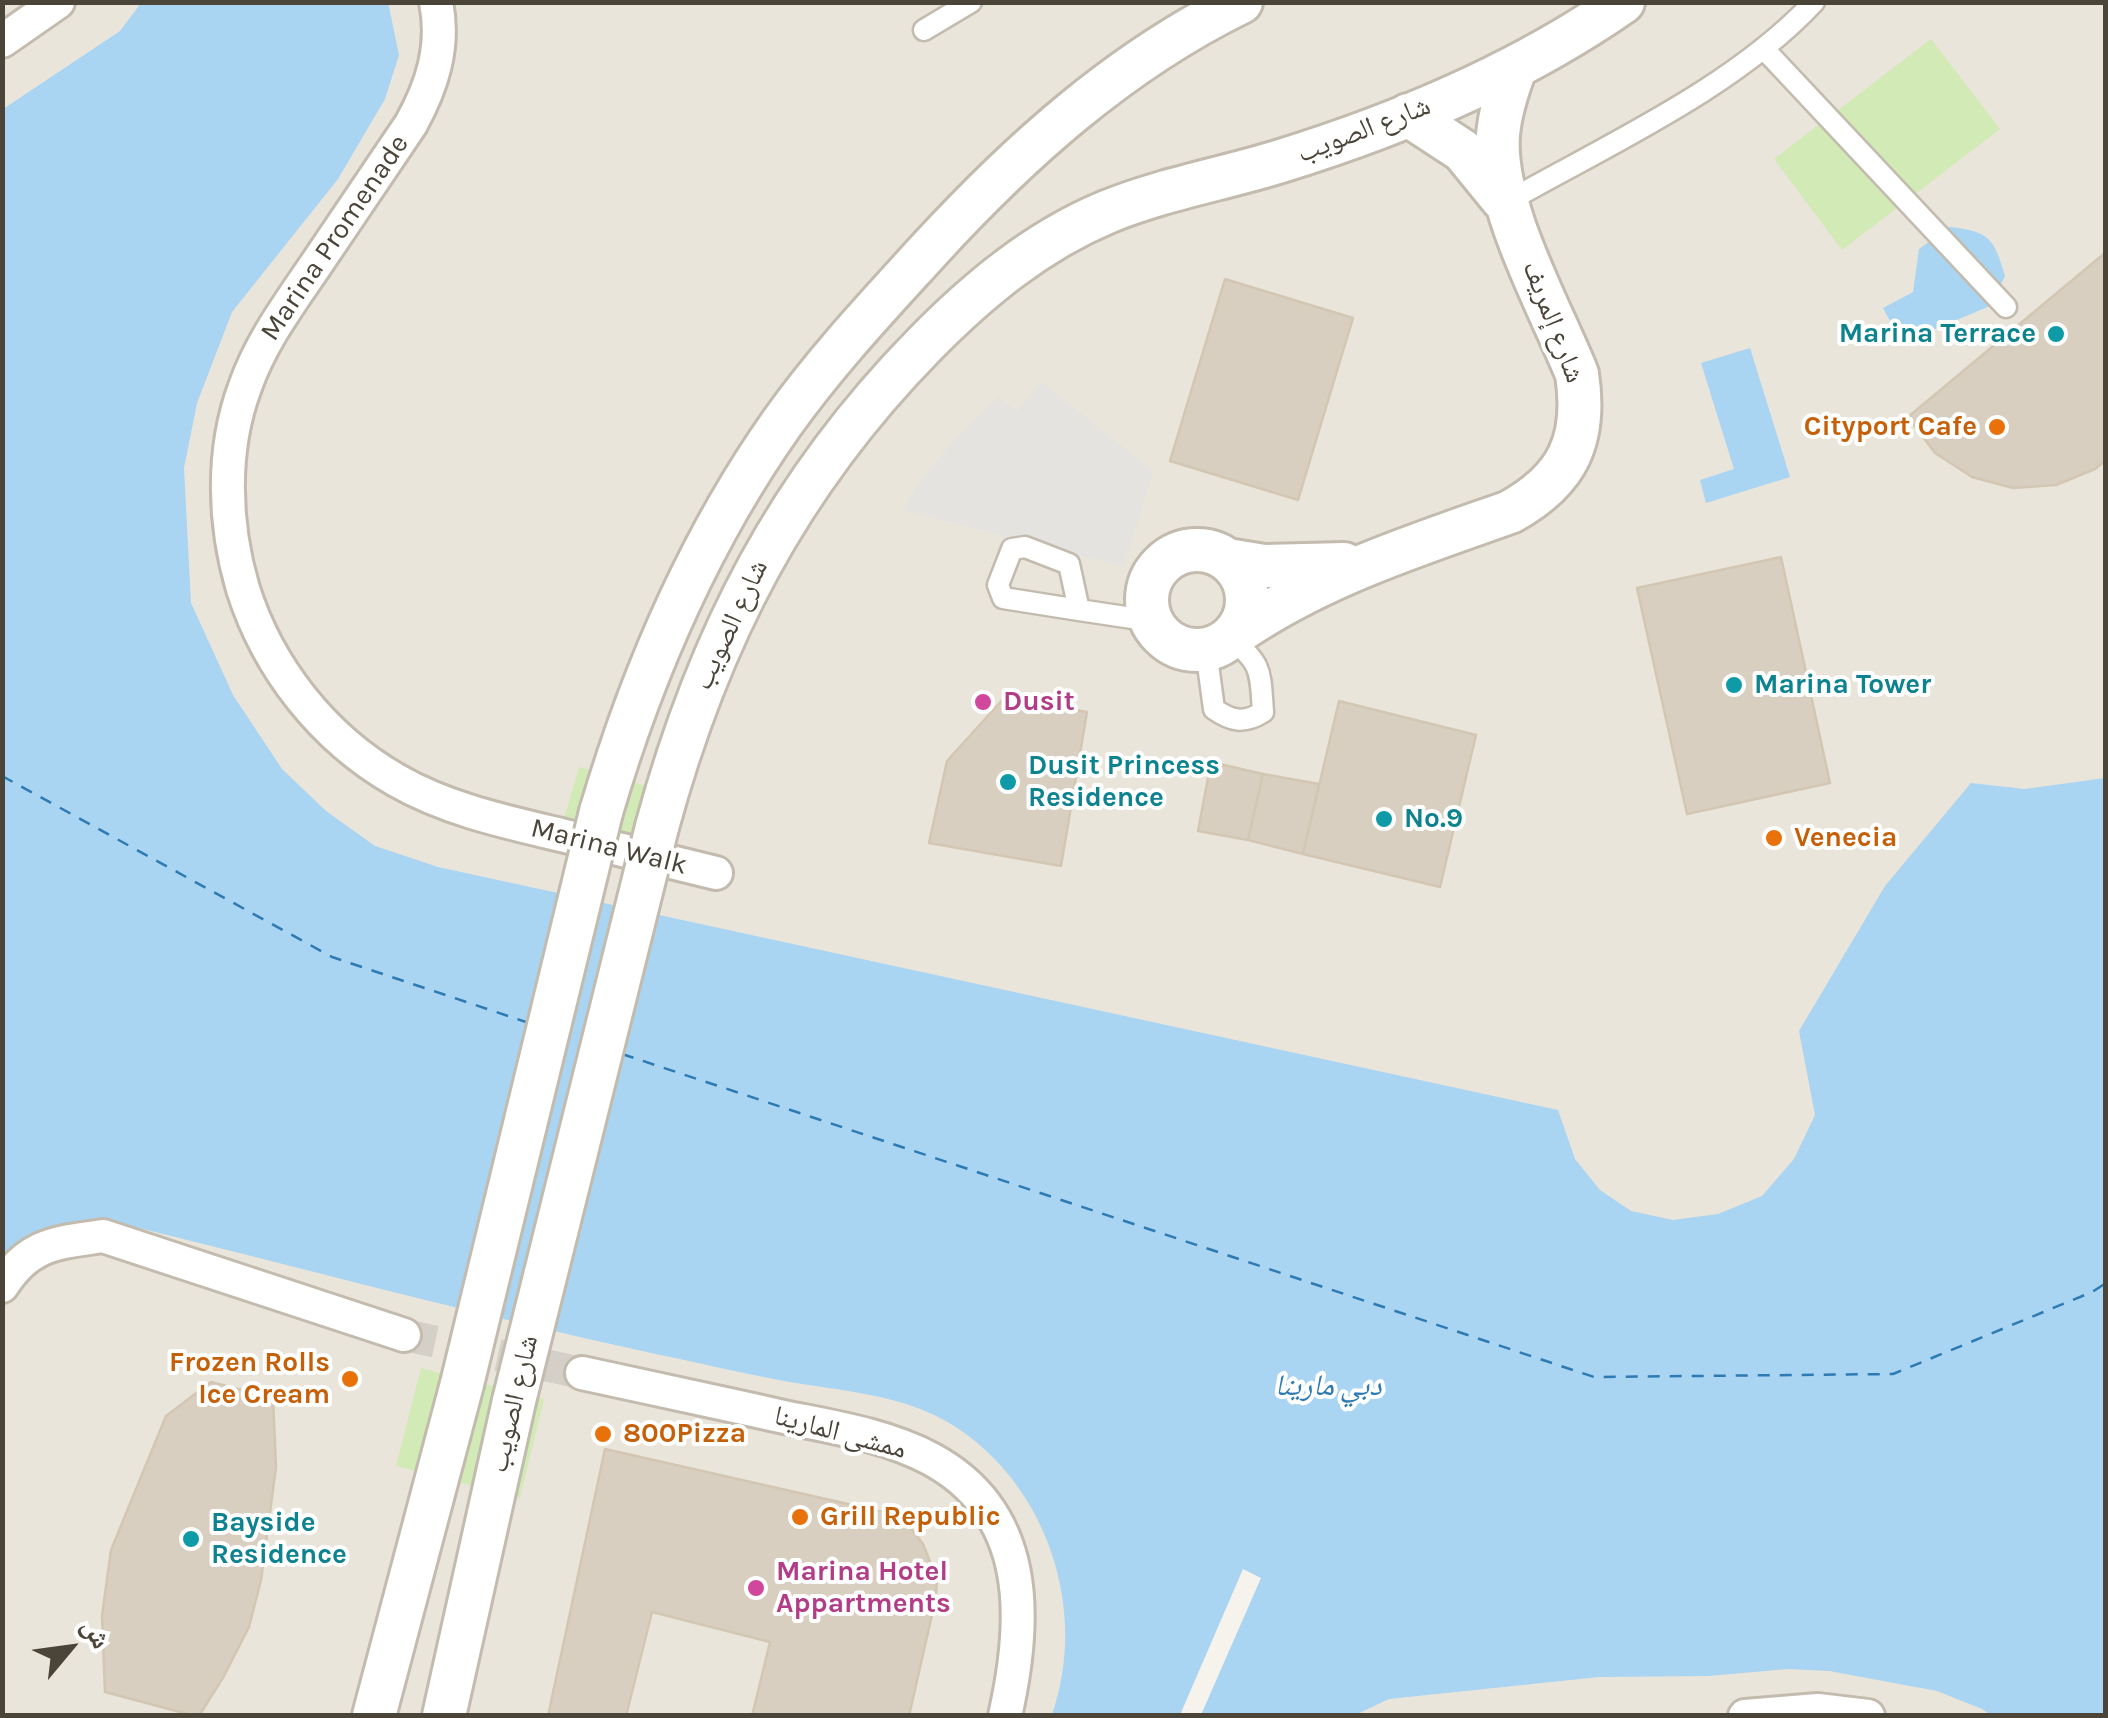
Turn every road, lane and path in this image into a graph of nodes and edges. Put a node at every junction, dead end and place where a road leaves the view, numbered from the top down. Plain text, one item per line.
1 (58, 2) edge
2 (436, 2) edge
3 (971, 2) edge
4 (1241, 2) edge
5 (1622, 2) edge
6 (1814, 2) edge
7 (924, 30) dead end
8 (2, 41) edge
9 (1764, 49) junction
10 (1515, 69) junction
11 (1408, 114) junction
12 (1505, 203) junction
13 (2006, 307) dead end
14 (1227, 560) junction
15 (1374, 560) junction
16 (1079, 610) dead end
17 (1152, 622) junction
18 (1224, 641) junction
19 (502, 821) joint
20 (716, 872) dead end
21 (2, 1286) edge
22 (404, 1335) tunnel mouth
23 (582, 1374) tunnel mouth
24 (374, 1716) edge
25 (444, 1716) edge
26 (1005, 1716) edge
27 (1745, 1716) edge
28 (1868, 1716) edge

1 - 8 street
2 - 19 street, Marina Promenade
3 - 7 lane
4 - 24 street, شارع الصويب, bridge
5 - 10 street, شارع الصويب
6 - 9 lane
9 - 12 lane
9 - 13 lane
10 - 11 street, شارع الصويب
10 - 12 street, شارع إلمريف
11 - 12 street, شارع إلمريف
11 - 25 street, شارع الصويب, bridge
12 - 15 street, شارع إلمريف
14 - 15 street, شارع إلمريف
14 - 17 street
14 - 18 street
15 - 18 street, شارع إلمريف
16 - 17 lane
17 - 18 street
19 - 20 street, Marina Walk
21 - 22 street
23 - 26 street, ممشى المارينا
27 - 28 street

